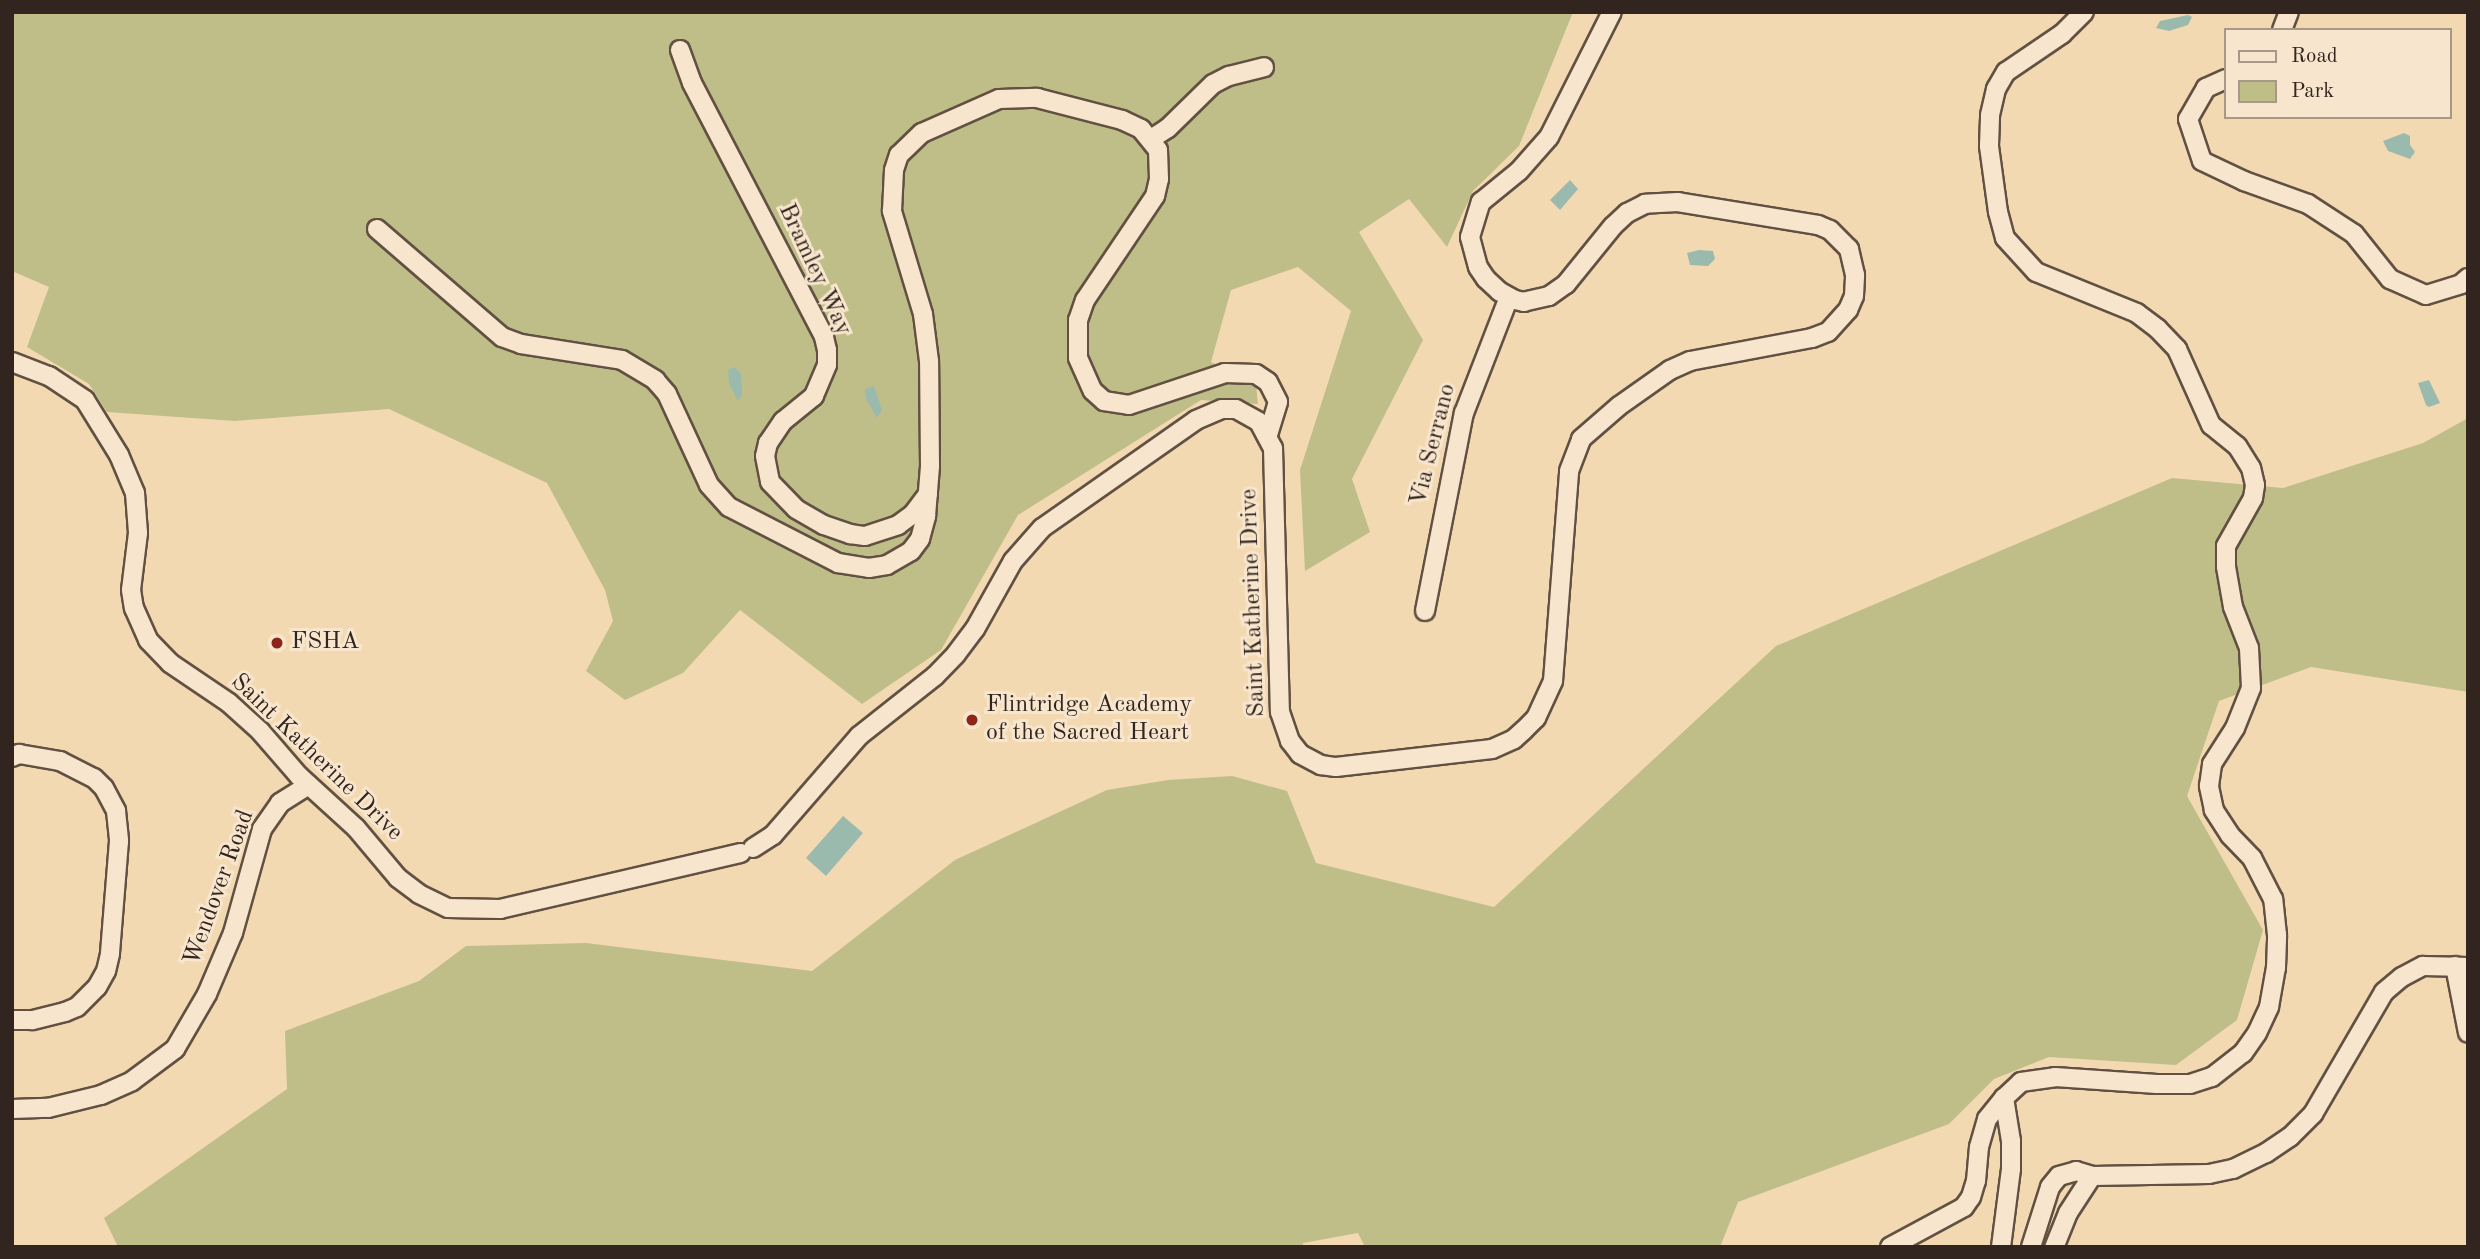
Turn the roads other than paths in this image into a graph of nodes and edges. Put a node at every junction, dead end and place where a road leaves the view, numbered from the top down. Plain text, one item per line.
1 (1612, 12) edge
2 (2084, 12) edge
3 (680, 50) dead end
4 (1264, 67) dead end
5 (2224, 80) edge
6 (1152, 139) junction
7 (377, 229) dead end
8 (2468, 278) edge
9 (1509, 297) junction
10 (12, 362) edge
11 (1268, 435) junction
12 (928, 494) junction
13 (1425, 611) dead end
14 (12, 757) edge
15 (309, 785) junction
16 (2462, 967) edge
17 (12, 1020) edge
18 (2468, 1033) edge
19 (2004, 1098) junction
20 (12, 1109) edge
21 (2092, 1176) junction
22 (1890, 1247) edge
23 (2001, 1247) edge
24 (2031, 1247) edge
25 (2054, 1247) edge

1 - 9 street
2 - 19 street
3 - 12 street, Bramley Way
4 - 6 street
5 - 8 street
6 - 11 street
6 - 12 street
7 - 12 street
9 - 11 street, Saint Katherine Drive
9 - 13 street, Via Serrano
10 - 15 street, Saint Katherine Drive
11 - 15 street, Saint Katherine Drive
14 - 17 street
15 - 20 street, Wendover Road
16 - 18 street
16 - 21 street
19 - 22 street
19 - 23 street
21 - 24 street
21 - 25 street

